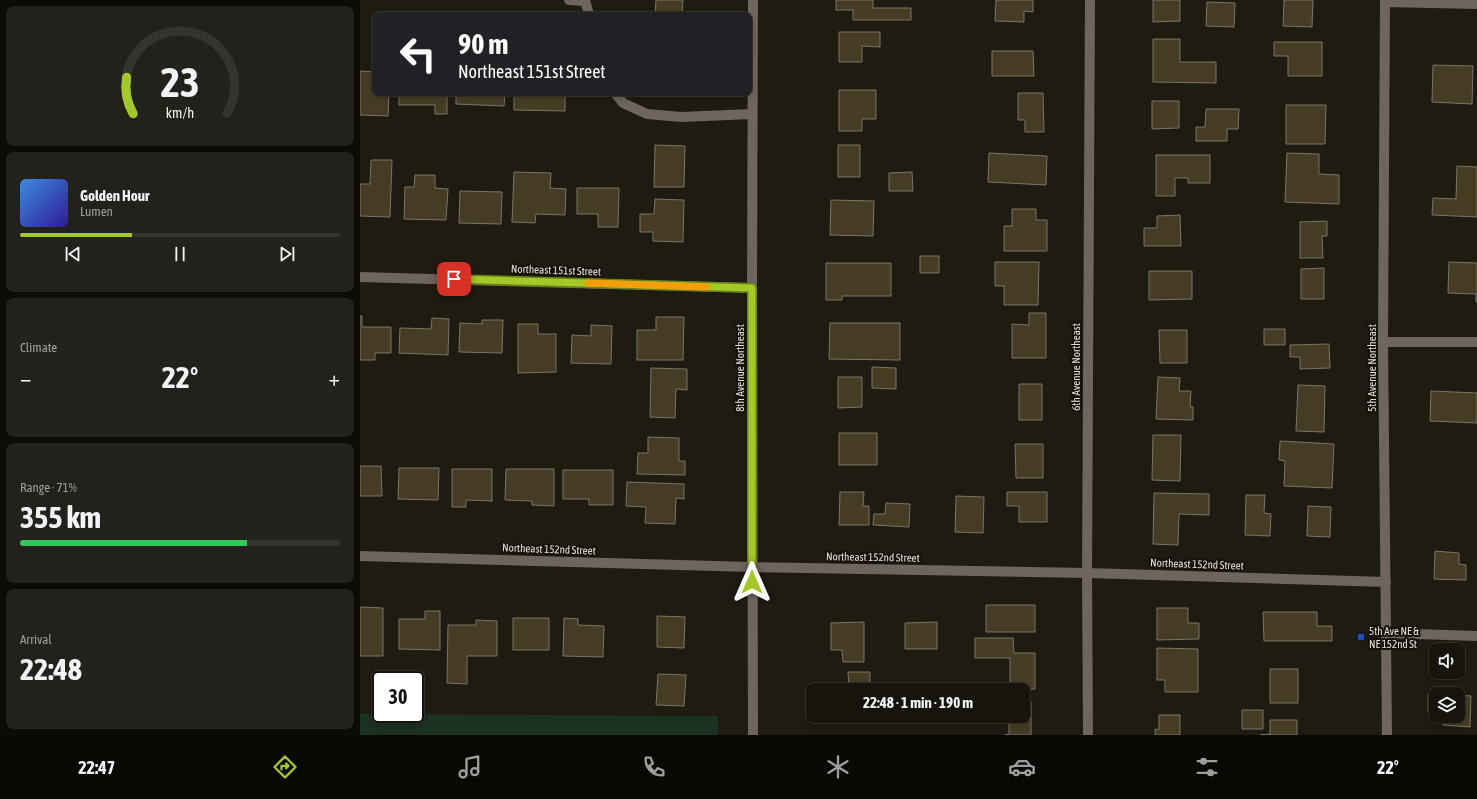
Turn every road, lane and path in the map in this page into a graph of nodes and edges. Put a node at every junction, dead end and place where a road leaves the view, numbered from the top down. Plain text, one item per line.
1 (569, 0) edge
2 (585, 0) edge
3 (753, 0) edge
4 (1090, 0) edge
5 (1385, 1) edge
6 (1477, 4) edge
7 (588, 12) edge
8 (617, 96) edge
9 (752, 114) junction
10 (360, 277) edge
11 (752, 288) junction
12 (1383, 342) junction
13 (1477, 342) edge
14 (360, 556) edge
15 (752, 567) junction
16 (1087, 573) junction
17 (1386, 582) junction
18 (1386, 633) junction
19 (1477, 636) edge
20 (753, 735) edge
21 (1088, 735) edge
22 (1387, 735) edge

1 - 2 street
2 - 7 street
3 - 9 street, 8th Avenue Northeast
4 - 16 street, 6th Avenue Northeast
5 - 6 street
5 - 12 street, 5th Avenue Northeast
8 - 9 street
9 - 11 street, 8th Avenue Northeast
10 - 11 street, Northeast 151st Street
11 - 15 street, 8th Avenue Northeast
12 - 13 street
12 - 17 street, 5th Avenue Northeast
14 - 15 street, Northeast 152nd Street
15 - 16 street, Northeast 152nd Street
15 - 20 street, 8th Avenue Northeast
16 - 17 street, Northeast 152nd Street
16 - 21 street, 6th Avenue Northeast
17 - 18 street, 5th Avenue Northeast
18 - 19 street
18 - 22 street, 5th Avenue Northeast

